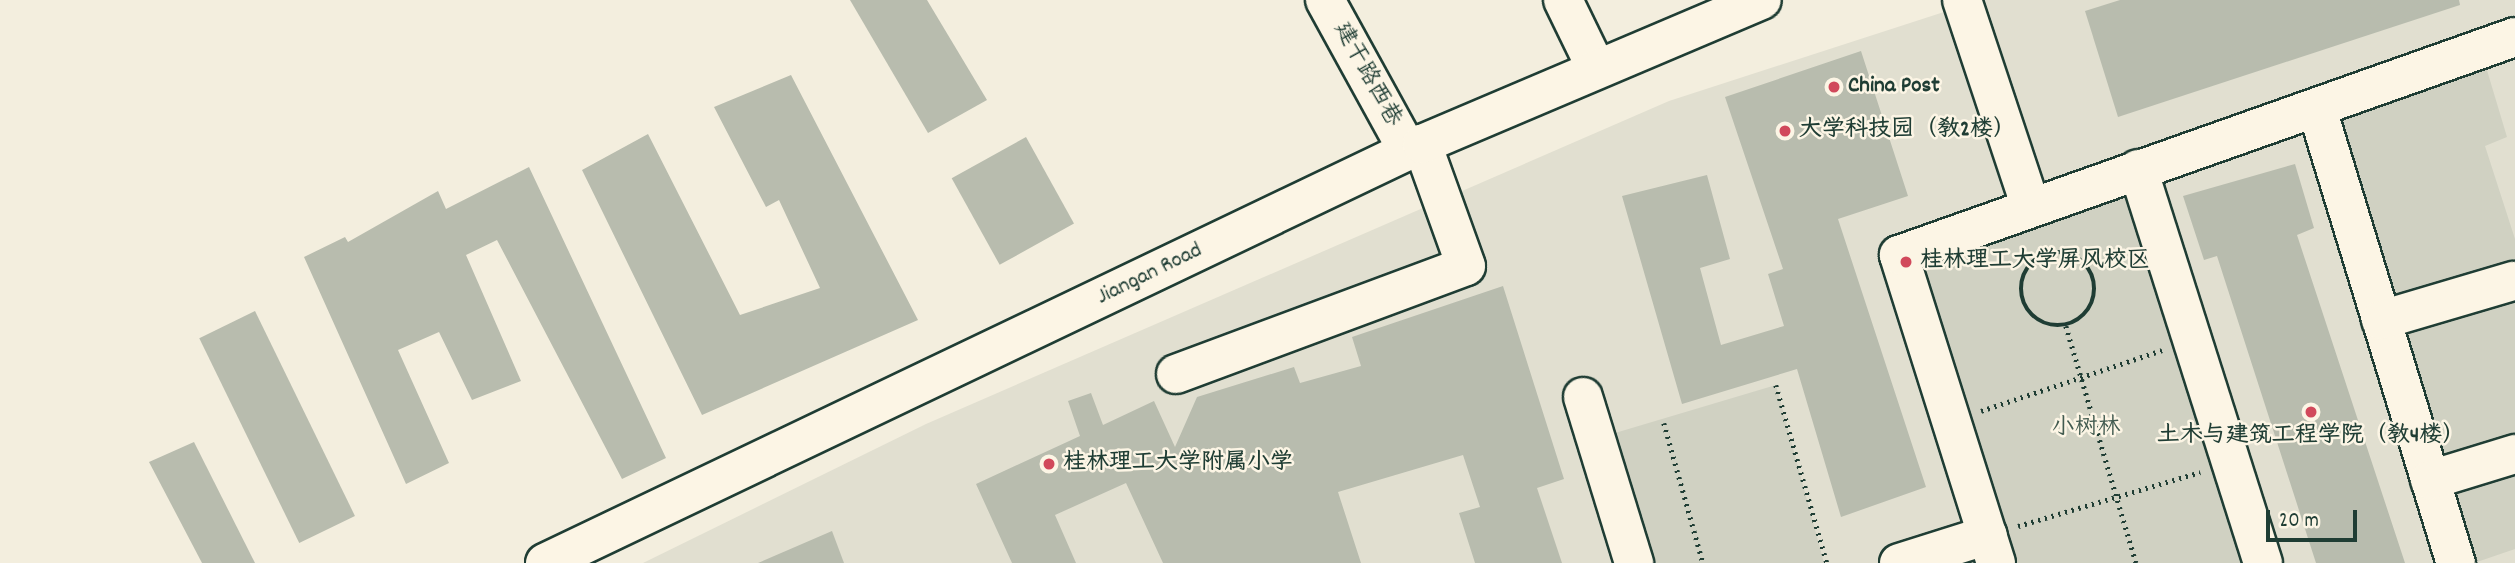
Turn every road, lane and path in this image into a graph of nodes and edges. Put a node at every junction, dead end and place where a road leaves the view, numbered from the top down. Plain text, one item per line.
1 (1325, 0) edge
2 (1563, 0) edge
3 (1762, 0) edge
4 (1962, 0) edge
5 (2515, 37) edge
6 (1595, 66) junction
7 (2317, 109) junction
8 (1415, 147) junction
9 (2138, 169) junction
10 (2031, 207) junction
11 (2514, 281) edge
12 (2381, 320) junction
13 (2066, 326) junction
14 (2193, 340) junction
15 (1176, 374) dead end
16 (2081, 378) junction
17 (1776, 385) dead end
18 (1583, 397) dead end
19 (1952, 422) junction
20 (1664, 423) dead end
21 (2515, 454) edge
22 (2231, 463) junction
23 (2430, 480) junction
24 (2116, 497) junction
25 (1992, 549) edge
26 (545, 563) edge
27 (1634, 563) edge
28 (1703, 563) edge
29 (1827, 563) edge
30 (1899, 563) edge
31 (2136, 563) edge
32 (2263, 563) edge
33 (2456, 563) edge

1 - 8 main road, 建干路西巷
2 - 6 main road
3 - 6 main road, Jiangan Road
4 - 10 main road
5 - 7 main road
6 - 8 main road, Jiangan Road
7 - 9 main road
7 - 12 main road
8 - 15 main road, 建干路西巷
8 - 26 main road, Jiangan Road
9 - 10 main road
9 - 14 main road
10 - 19 main road
11 - 12 main road
12 - 23 main road
13 - 13 path
13 - 16 path
14 - 16 path
14 - 22 main road
16 - 19 path
16 - 24 path
17 - 29 path
18 - 27 main road
19 - 25 main road
20 - 28 path
21 - 23 main road
22 - 24 path
22 - 32 main road
23 - 33 main road
24 - 25 path
24 - 31 path
25 - 30 main road

